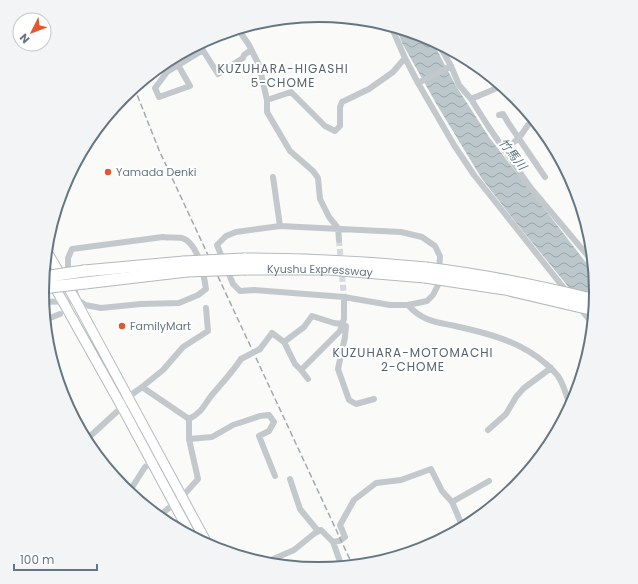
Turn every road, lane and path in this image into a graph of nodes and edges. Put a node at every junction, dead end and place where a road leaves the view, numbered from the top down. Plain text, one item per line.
1 (394, 32) edge
2 (241, 33) edge
3 (203, 50) joint
4 (251, 50) junction
5 (444, 53) edge
6 (405, 58) junction
7 (178, 65) junction
8 (451, 66) junction
9 (418, 84) junction
10 (496, 88) edge
11 (471, 99) junction
12 (267, 100) junction
13 (499, 115) dead end
14 (529, 123) edge
15 (519, 138) junction
16 (504, 150) junction
17 (273, 177) dead end
18 (545, 177) dead end
19 (280, 226) junction
20 (338, 228) junction
21 (339, 240) tunnel mouth
22 (587, 254) edge
23 (51, 258) edge
24 (186, 267) junction
25 (426, 273) junction
26 (50, 276) edge
27 (50, 278) edge
28 (49, 287) edge
29 (344, 297) junction
30 (589, 298) edge
31 (77, 301) junction
32 (50, 302) edge
33 (64, 302) junction
34 (408, 305) junction
35 (206, 308) dead end
36 (588, 309) edge
37 (60, 314) dead end
38 (588, 317) edge
39 (50, 318) edge
40 (342, 324) junction
41 (284, 342) junction
42 (551, 368) junction
43 (301, 370) junction
44 (308, 379) dead end
45 (142, 387) junction
46 (567, 397) edge
47 (127, 398) junction
48 (374, 399) dead end
49 (122, 407) junction
50 (189, 419) junction
51 (488, 430) dead end
52 (91, 436) edge
53 (189, 440) junction
54 (160, 458) junction
55 (151, 462) junction
56 (275, 476) dead end
57 (290, 479) dead end
58 (489, 482) dead end
59 (132, 487) edge
60 (178, 501) junction
61 (452, 502) junction
62 (164, 512) edge
63 (460, 522) edge
64 (189, 528) edge
65 (318, 531) junction
66 (201, 534) edge
67 (333, 542) junction
68 (276, 559) edge
69 (340, 561) edge

1 - 6 street
2 - 4 street
3 - 4 street
3 - 7 street
4 - 12 street
5 - 8 street
6 - 9 street
6 - 12 street
7 - 7 street
8 - 9 street
8 - 11 street
9 - 38 street
10 - 11 street
11 - 16 street
12 - 20 street
13 - 15 street
14 - 15 street
15 - 16 street
15 - 18 street
16 - 22 street
17 - 19 street
19 - 20 street
19 - 29 street
20 - 21 street
20 - 34 street
23 - 31 street
24 - 25 highway, Kyushu Expressway, bridge
24 - 26 highway, Kyushu Expressway, bridge
24 - 28 highway, Kyushu Expressway, bridge
25 - 30 highway, Kyushu Expressway, bridge
25 - 36 highway, Kyushu Expressway, bridge
27 - 33 street
29 - 34 street
29 - 40 street
31 - 31 street
31 - 33 street
31 - 47 street
32 - 33 street
33 - 49 street
34 - 42 street
35 - 45 street
37 - 39 street
40 - 41 street
40 - 43 street
40 - 48 street
41 - 43 street
41 - 50 street, bridge
42 - 46 street
42 - 51 street
43 - 44 street
45 - 47 street
45 - 50 street
47 - 49 street
47 - 54 street
49 - 52 street
49 - 55 street
50 - 53 street
53 - 56 street
53 - 60 street
54 - 55 street
54 - 60 street
55 - 59 street
55 - 60 street
57 - 65 street
58 - 61 street
60 - 62 street
60 - 64 street
60 - 66 street
61 - 63 street
61 - 67 street
65 - 67 street
65 - 68 street
67 - 69 street

